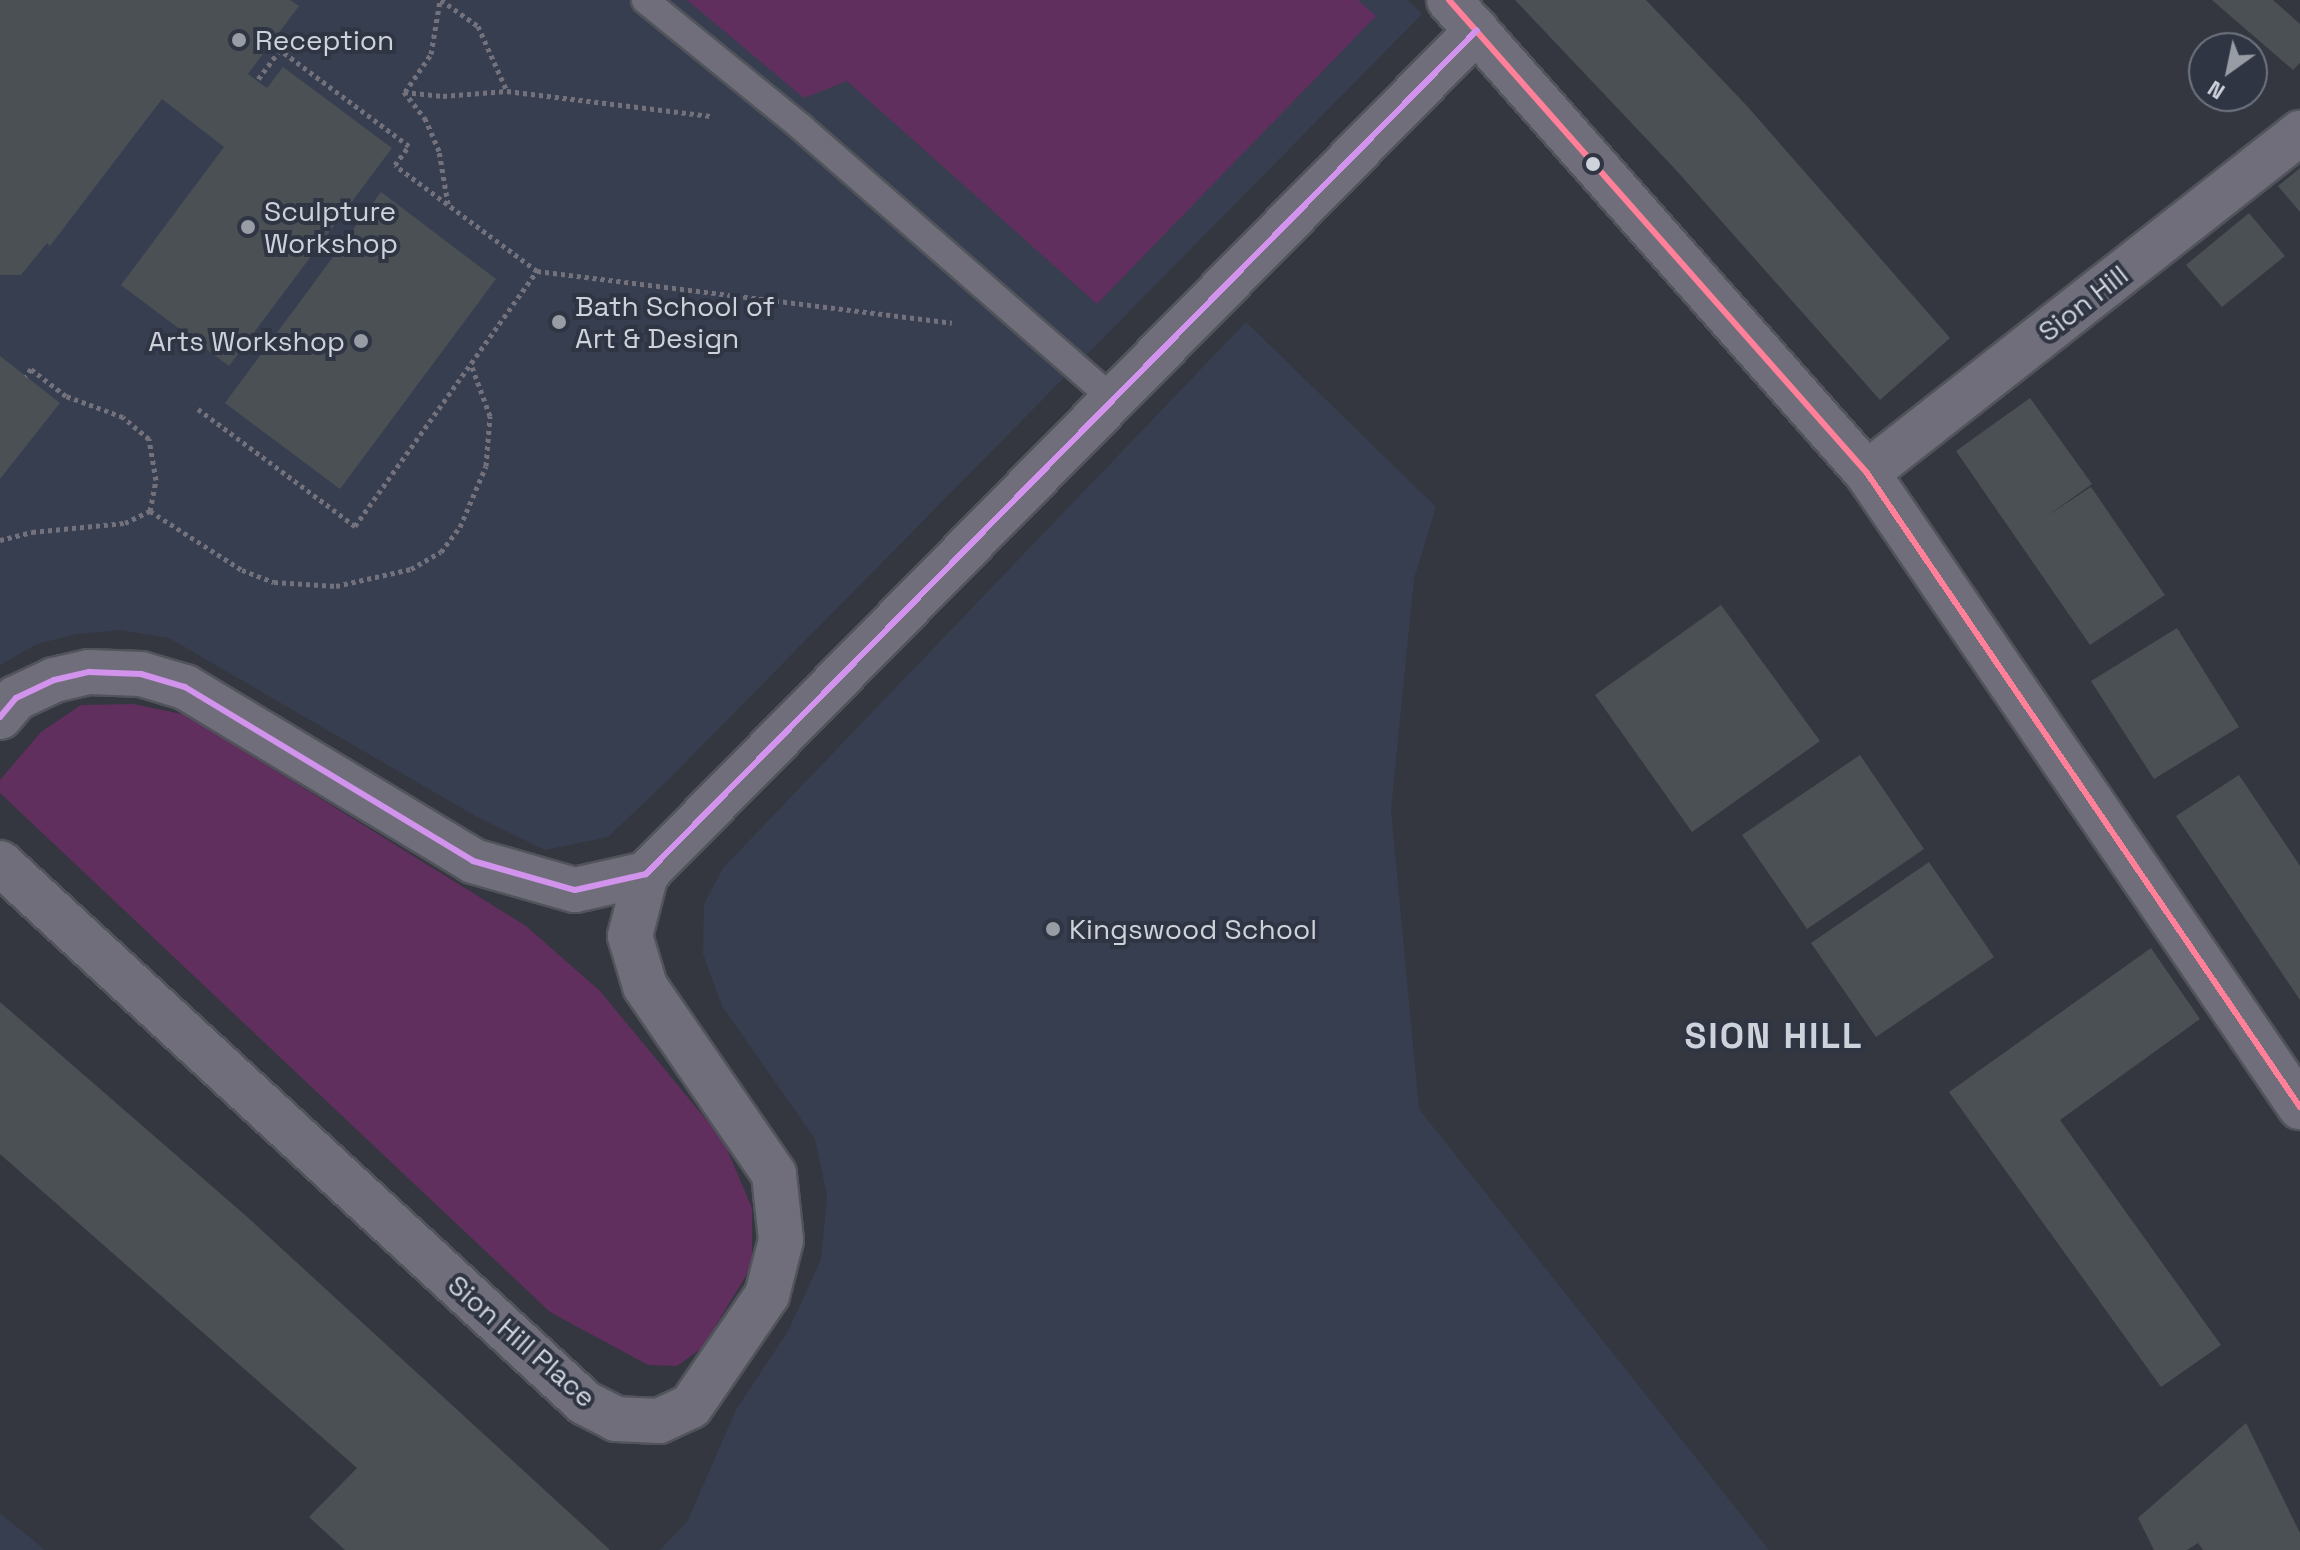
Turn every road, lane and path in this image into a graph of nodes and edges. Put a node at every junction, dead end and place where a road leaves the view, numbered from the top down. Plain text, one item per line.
1 (441, 0) edge
2 (645, 0) edge
3 (1463, 15) edge
4 (257, 81) dead end
5 (507, 91) junction
6 (404, 92) junction
7 (801, 127) junction
8 (2300, 133) edge
9 (448, 204) junction
10 (537, 271) junction
11 (955, 324) dead end
12 (471, 364) junction
13 (26, 376) dead end
14 (1110, 397) junction
15 (198, 409) dead end
16 (1867, 473) junction
17 (150, 511) junction
18 (0, 540) edge
19 (0, 717) edge
20 (0, 863) edge
21 (646, 874) junction
22 (2300, 1107) edge

1 - 5 path
1 - 6 path
2 - 7 lane
3 - 14 street
3 - 16 street
4 - 9 path
5 - 6 path
5 - 7 path
6 - 9 path
7 - 14 lane
8 - 16 street, Sion Hill
9 - 10 path
10 - 11 path
10 - 12 path
12 - 15 path
12 - 17 path
13 - 17 path
14 - 21 street
16 - 22 street
17 - 18 path
19 - 21 street
20 - 21 street, Sion Hill Place

